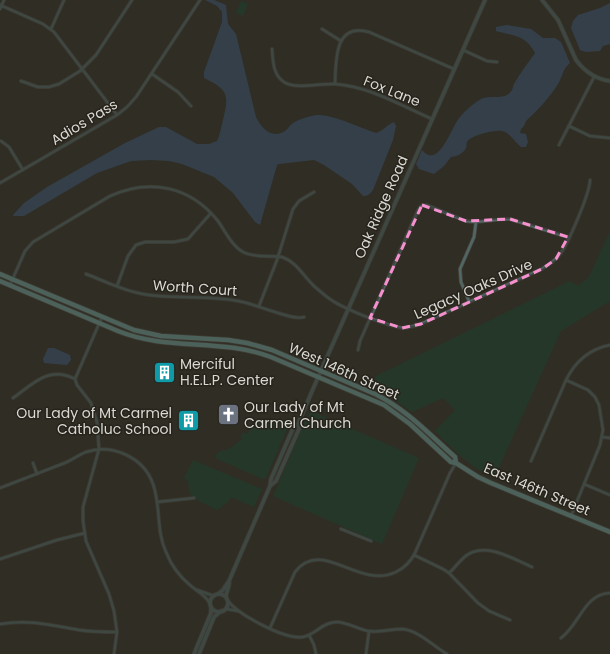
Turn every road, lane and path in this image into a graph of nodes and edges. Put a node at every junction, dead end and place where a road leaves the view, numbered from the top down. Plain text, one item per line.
1 (4, 0) edge
2 (64, 0) edge
3 (132, 0) edge
4 (200, 0) edge
5 (485, 0) edge
6 (544, 1) edge
7 (1, 5) edge
8 (0, 9) edge
9 (51, 29) junction
10 (322, 29) dead end
11 (341, 41) junction
12 (272, 50) dead end
13 (463, 50) junction
14 (497, 62) dead end
15 (82, 68) junction
16 (454, 69) junction
17 (152, 74) junction
18 (594, 77) junction
19 (21, 81) dead end
20 (610, 82) edge
21 (335, 84) junction
22 (191, 106) dead end
23 (117, 115) junction
24 (432, 119) junction
25 (569, 126) junction
26 (610, 138) edge
27 (1, 141) edge
28 (559, 146) dead end
29 (23, 170) junction
30 (590, 180) dead end
31 (0, 184) edge
32 (314, 192) dead end
33 (211, 213) junction
34 (476, 222) junction
35 (568, 237) junction
36 (279, 256) junction
37 (0, 274) edge
38 (86, 274) dead end
39 (12, 279) junction
40 (0, 281) edge
41 (10, 285) junction
42 (117, 286) junction
43 (469, 301) junction
44 (259, 306) junction
45 (348, 309) junction
46 (102, 317) junction
47 (304, 317) dead end
48 (370, 318) junction
49 (100, 323) junction
50 (610, 345) edge
51 (358, 350) dead end
52 (321, 371) junction
53 (318, 377) junction
54 (75, 379) junction
55 (566, 380) junction
56 (13, 398) dead end
57 (602, 437) junction
58 (610, 438) edge
59 (99, 449) junction
60 (531, 461) dead end
61 (33, 463) dead end
62 (456, 463) junction
63 (37, 474) junction
64 (584, 484) junction
65 (0, 488) edge
66 (610, 495) edge
67 (194, 498) dead end
68 (157, 502) junction
69 (571, 516) junction
70 (341, 529) dead end
71 (610, 532) edge
72 (84, 533) junction
73 (370, 541) dead end
74 (414, 555) junction
75 (0, 559) edge
76 (532, 567) dead end
77 (449, 573) junction
78 (229, 580) junction
79 (197, 590) junction
80 (610, 593) edge
81 (216, 595) junction
82 (227, 600) junction
83 (211, 606) junction
84 (223, 611) junction
85 (238, 611) junction
86 (510, 620) dead end
87 (0, 624) edge
88 (270, 628) junction
89 (369, 631) junction
90 (117, 632) junction
91 (309, 635) junction
92 (561, 638) dead end
93 (114, 654) edge
94 (194, 654) edge
95 (199, 654) edge
96 (316, 654) edge
97 (366, 654) edge
98 (447, 654) edge

1 - 7 street
2 - 9 street
3 - 15 street
4 - 17 street, Adios Pass
5 - 13 street, Oak Ridge Road
6 - 18 street
7 - 8 street
7 - 9 street
9 - 15 street
10 - 11 street
11 - 16 street
11 - 21 street
12 - 21 street, Fox Lane
13 - 14 street
13 - 16 street, Oak Ridge Road
15 - 19 street
15 - 23 street
16 - 24 street, Oak Ridge Road
17 - 22 street
17 - 23 street, Adios Pass
18 - 20 street
18 - 25 street
21 - 24 street, Fox Lane
23 - 29 street, Adios Pass
24 - 45 street, Oak Ridge Road
25 - 26 street
25 - 28 street
27 - 29 street
29 - 31 street, Adios Pass
30 - 35 street, Legacy Oaks Drive
32 - 36 street
33 - 36 street
33 - 39 street
33 - 42 street
34 - 35 street
34 - 43 street
34 - 48 street
35 - 43 street, Legacy Oaks Drive
36 - 44 street
36 - 45 street, Legacy Oaks Drive
37 - 39 main road, West 146th Street
38 - 42 street, Worth Court
39 - 41 street
39 - 46 main road, West 146th Street
40 - 41 main road, West 146th Street
41 - 49 main road, West 146th Street
42 - 44 street, Worth Court
43 - 48 street, Legacy Oaks Drive
44 - 47 street, Worth Court
45 - 48 street, Legacy Oaks Drive
45 - 52 street, Oak Ridge Road
46 - 49 street
46 - 52 main road, West 146th Street
48 - 51 street
49 - 53 main road, West 146th Street
49 - 54 street
50 - 55 street
52 - 53 street, Oak Ridge Road
52 - 62 main road, West 146th Street
53 - 62 main road, West 146th Street
53 - 78 street, Oak Ridge Road
54 - 56 street
54 - 59 street
55 - 57 street
55 - 60 street
57 - 58 street
57 - 64 street
59 - 63 street
59 - 68 street
59 - 72 street
61 - 63 street
62 - 69 main road, East 146th Street
62 - 74 street
63 - 65 street
64 - 66 street
64 - 69 street
67 - 68 street
68 - 79 street
69 - 71 main road, East 146th Street
70 - 73 street
72 - 75 street
72 - 90 street
74 - 77 street
74 - 88 street
76 - 77 street
77 - 86 street
78 - 81 street, Oak Ridge Road
78 - 82 street, Oak Ridge Road
79 - 81 street
79 - 83 street
80 - 92 street
81 - 82 street
81 - 83 street
82 - 84 street
82 - 85 street
83 - 84 street
83 - 94 street
84 - 85 street
84 - 95 street
85 - 88 street
87 - 90 street
88 - 91 street
89 - 91 street
89 - 97 street
89 - 98 street
90 - 93 street
91 - 96 street

